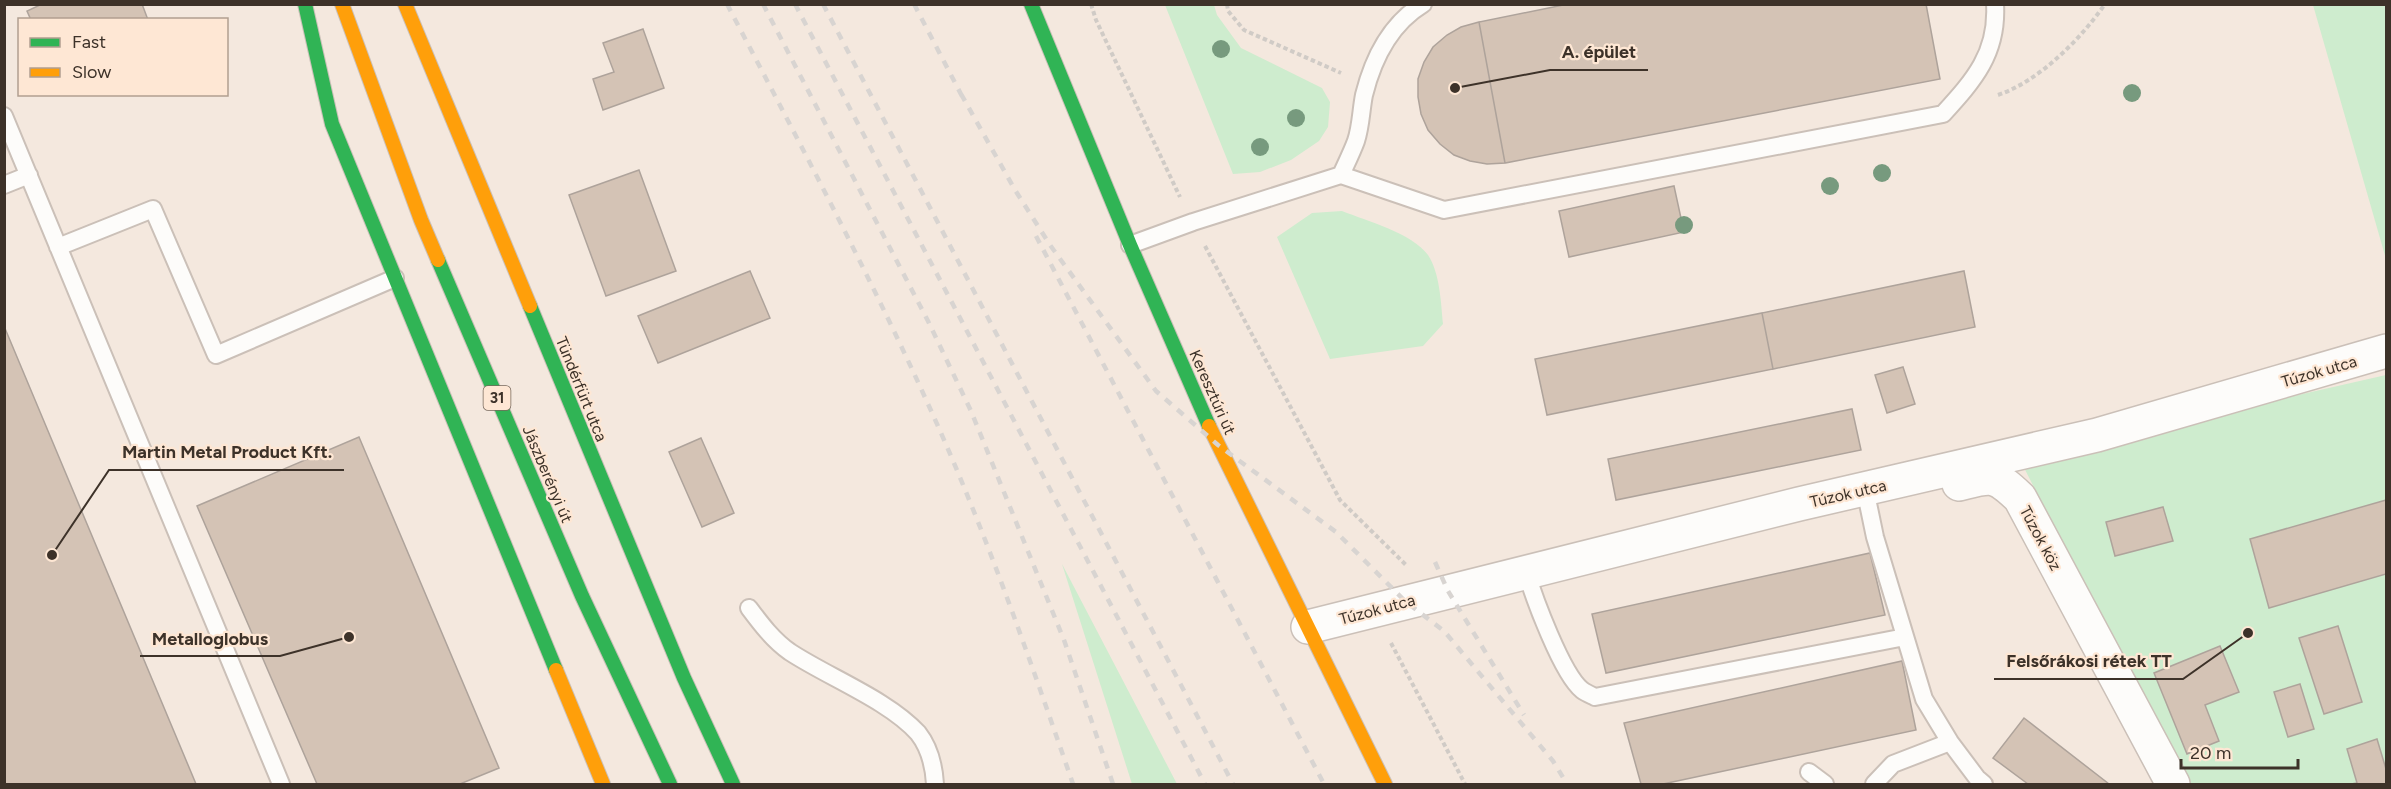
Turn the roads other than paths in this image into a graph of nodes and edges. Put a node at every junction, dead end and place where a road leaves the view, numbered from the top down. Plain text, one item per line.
1 (305, 4) edge
2 (342, 4) edge
3 (405, 4) edge
4 (1030, 4) edge
5 (1423, 4) edge
6 (1995, 4) edge
7 (4, 116) edge
8 (28, 175) junction
9 (1341, 175) junction
10 (4, 185) edge
11 (1130, 245) junction
12 (58, 247) junction
13 (395, 278) junction
14 (2386, 351) edge
15 (1868, 498) junction
16 (1526, 571) junction
17 (749, 608) dead end
18 (1308, 627) junction
19 (1905, 637) junction
20 (1950, 742) junction
21 (1809, 772) dead end
22 (281, 784) edge
23 (603, 784) edge
24 (670, 784) edge
25 (733, 784) edge
26 (935, 784) edge
27 (1385, 784) edge
28 (1825, 784) edge
29 (1874, 784) edge
30 (1984, 784) edge
31 (2173, 784) edge

1 - 13 main road
2 - 24 main road, Jászberényi út / 31
3 - 25 main road, Tündérfürt utca
4 - 11 main road, Keresztúri út
5 - 9 lane
6 - 9 lane
7 - 8 lane
8 - 10 lane
8 - 12 lane
9 - 11 lane
11 - 18 main road, Keresztúri út
12 - 13 lane
12 - 22 lane
13 - 23 main road
14 - 15 street, Túzok utca
15 - 16 street, Túzok utca
15 - 19 lane
15 - 31 street, Túzok köz
16 - 18 street, Túzok utca
16 - 19 lane
17 - 26 lane
18 - 27 main road, Keresztúri út
19 - 20 lane
20 - 29 lane
20 - 30 lane
21 - 28 lane

